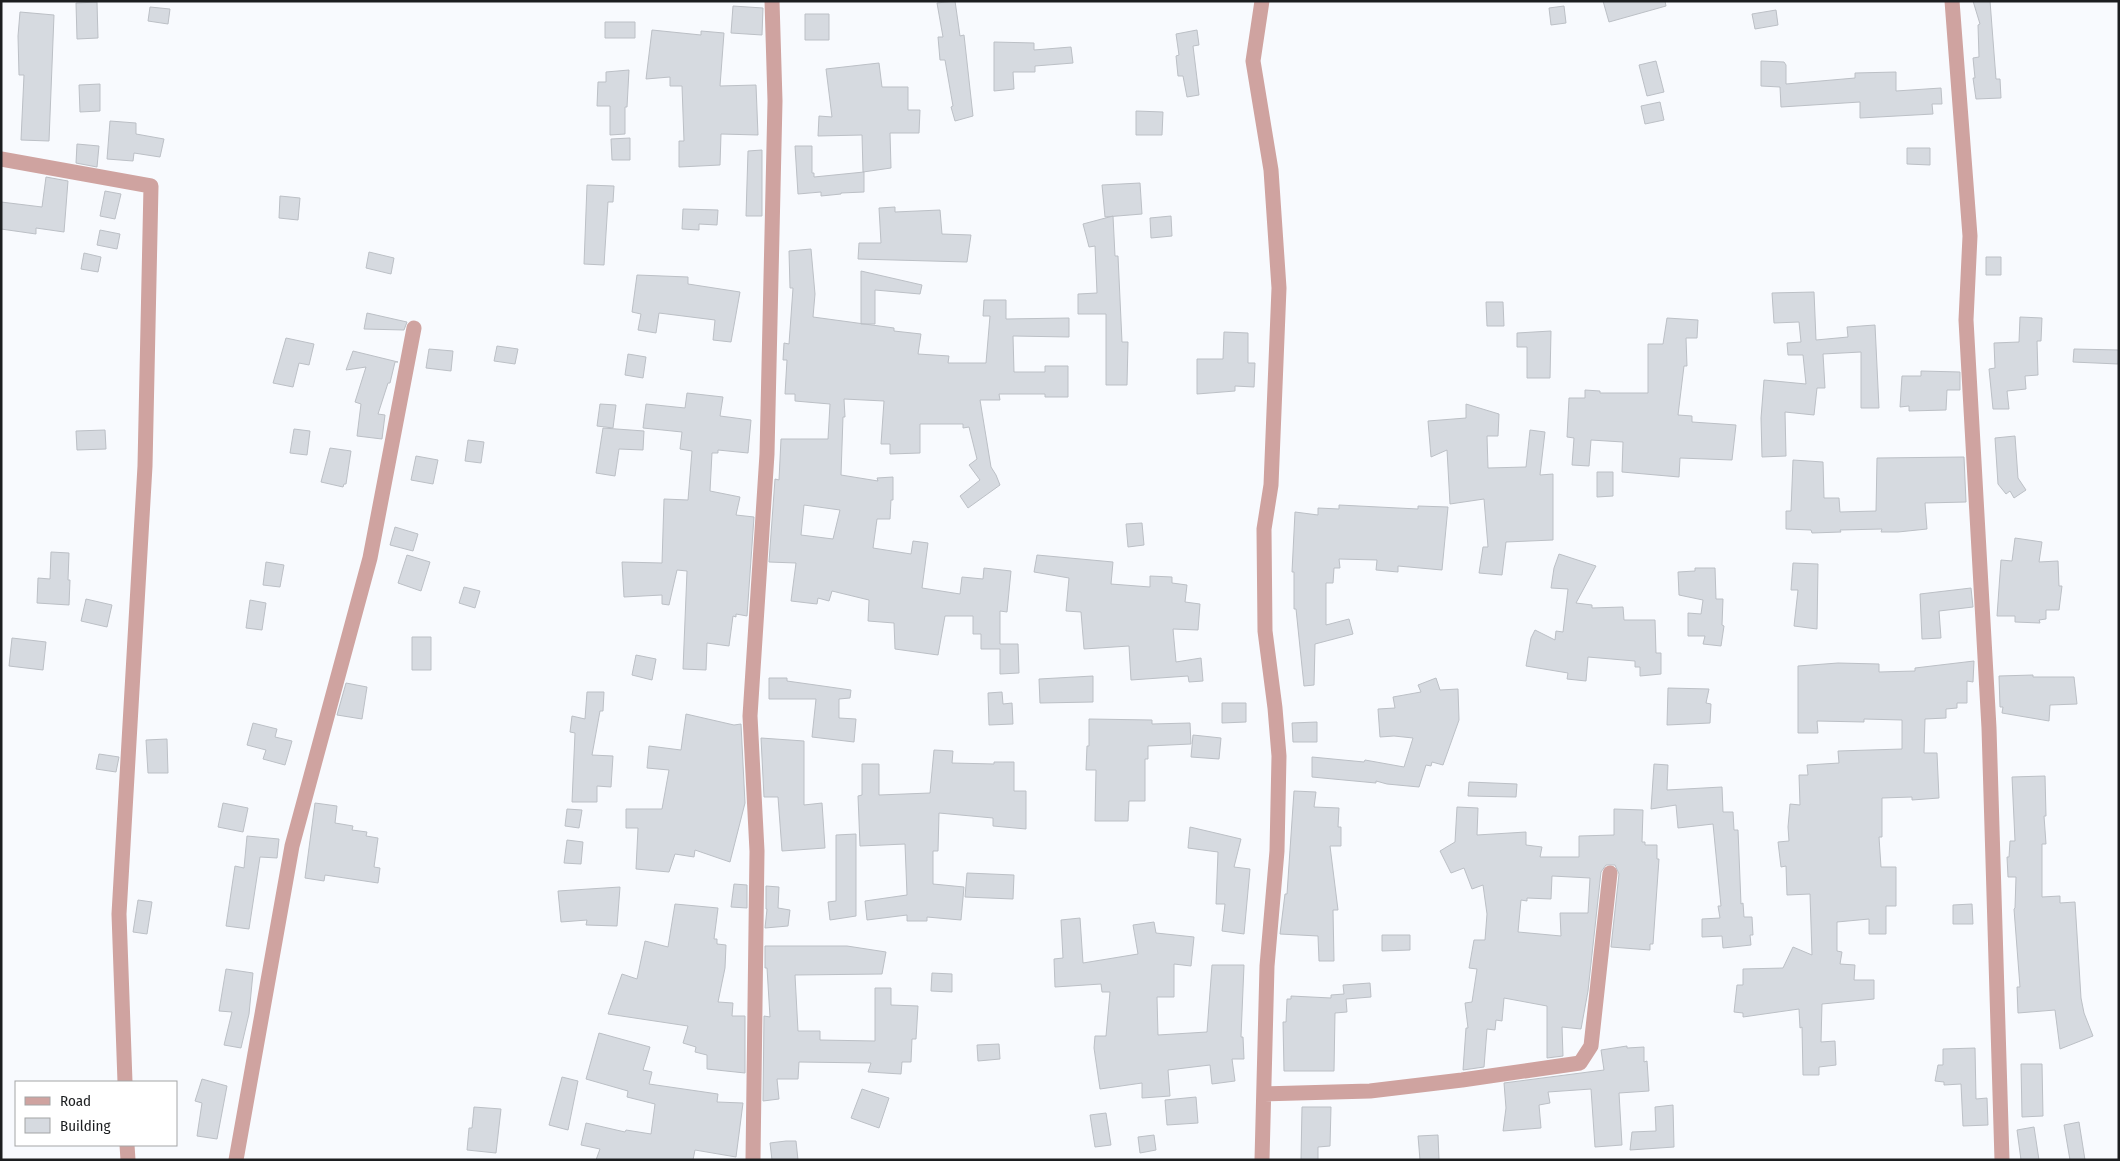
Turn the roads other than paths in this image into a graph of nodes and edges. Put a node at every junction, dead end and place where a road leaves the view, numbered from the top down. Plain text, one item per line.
1 (772, 1) edge
2 (1262, 1) edge
3 (1952, 1) edge
4 (1, 159) edge
5 (414, 328) dead end
6 (1610, 873) dead end
7 (125, 1081) edge
8 (1265, 1094) junction
9 (127, 1146) edge
10 (128, 1160) edge
11 (236, 1160) edge
12 (753, 1160) edge
13 (1262, 1160) edge
14 (2002, 1160) edge

1 - 12 street
2 - 8 street
3 - 14 street
4 - 7 street
5 - 11 street
6 - 8 street
8 - 13 street
9 - 10 street

